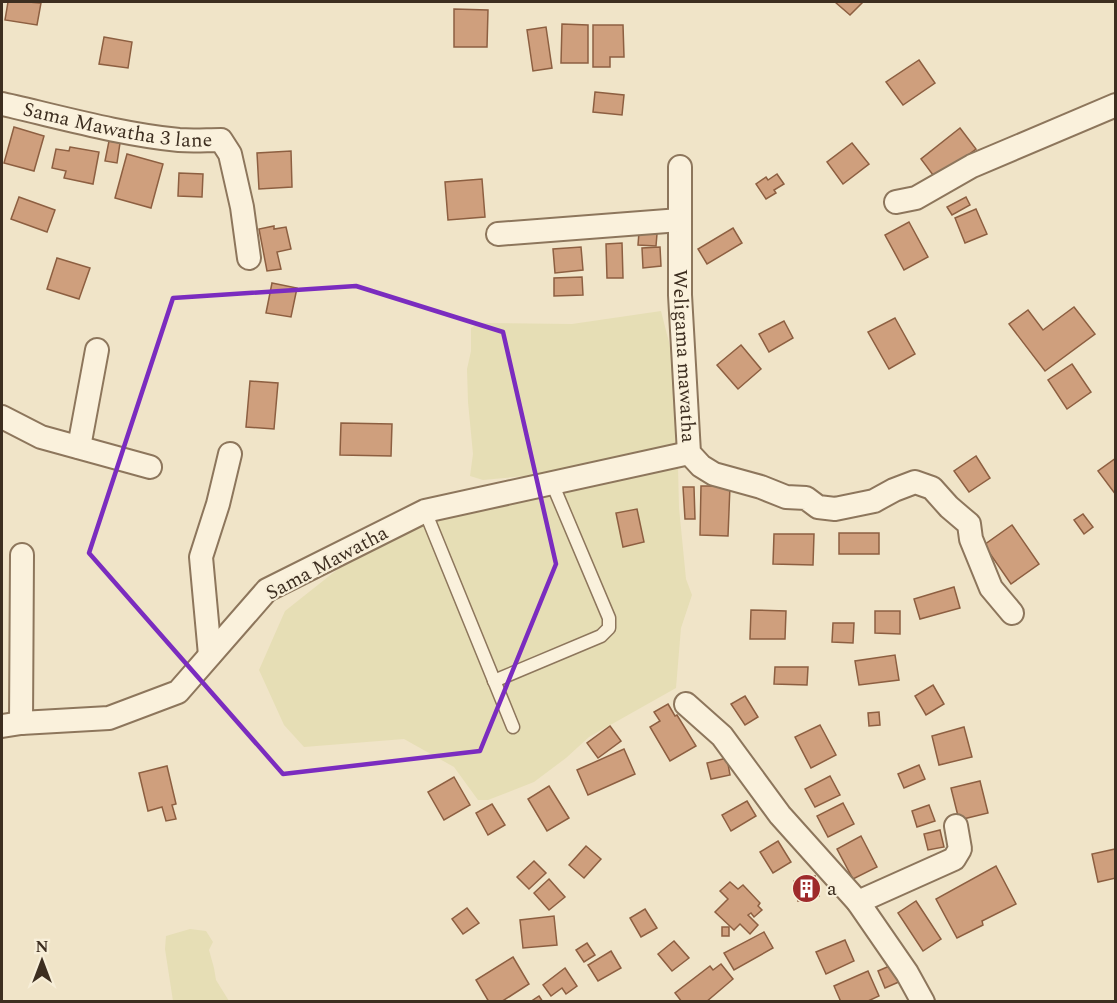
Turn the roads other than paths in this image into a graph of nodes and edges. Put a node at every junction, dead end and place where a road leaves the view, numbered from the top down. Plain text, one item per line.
1 (2, 104) edge
2 (1116, 105) edge
3 (680, 167) dead end
4 (896, 202) dead end
5 (680, 220) junction
6 (498, 234) dead end
7 (249, 258) dead end
8 (97, 350) dead end
9 (2, 417) edge
10 (79, 447) junction
11 (689, 453) junction
12 (230, 454) dead end
13 (150, 466) dead end
14 (552, 483) junction
15 (425, 511) junction
16 (22, 555) dead end
17 (1012, 613) dead end
18 (210, 656) junction
19 (494, 681) junction
20 (686, 704) dead end
21 (11, 725) edge
22 (513, 728) dead end
23 (956, 826) dead end
24 (858, 902) junction
25 (923, 1002) edge

1 - 7 street, Sama Mawatha 3 lane
2 - 4 street
3 - 5 street, Weligama mawatha
5 - 6 street
5 - 11 street, Weligama mawatha
8 - 10 street
9 - 10 street
10 - 13 street
11 - 14 street, Sama Mawatha
11 - 17 street, Weligama mawatha
12 - 18 street
14 - 15 street, Sama Mawatha
14 - 19 lane
15 - 18 street, Sama Mawatha
15 - 19 lane
16 - 21 street
18 - 21 street, Sama Mawatha
19 - 22 lane
20 - 24 street
23 - 24 street
24 - 25 street

